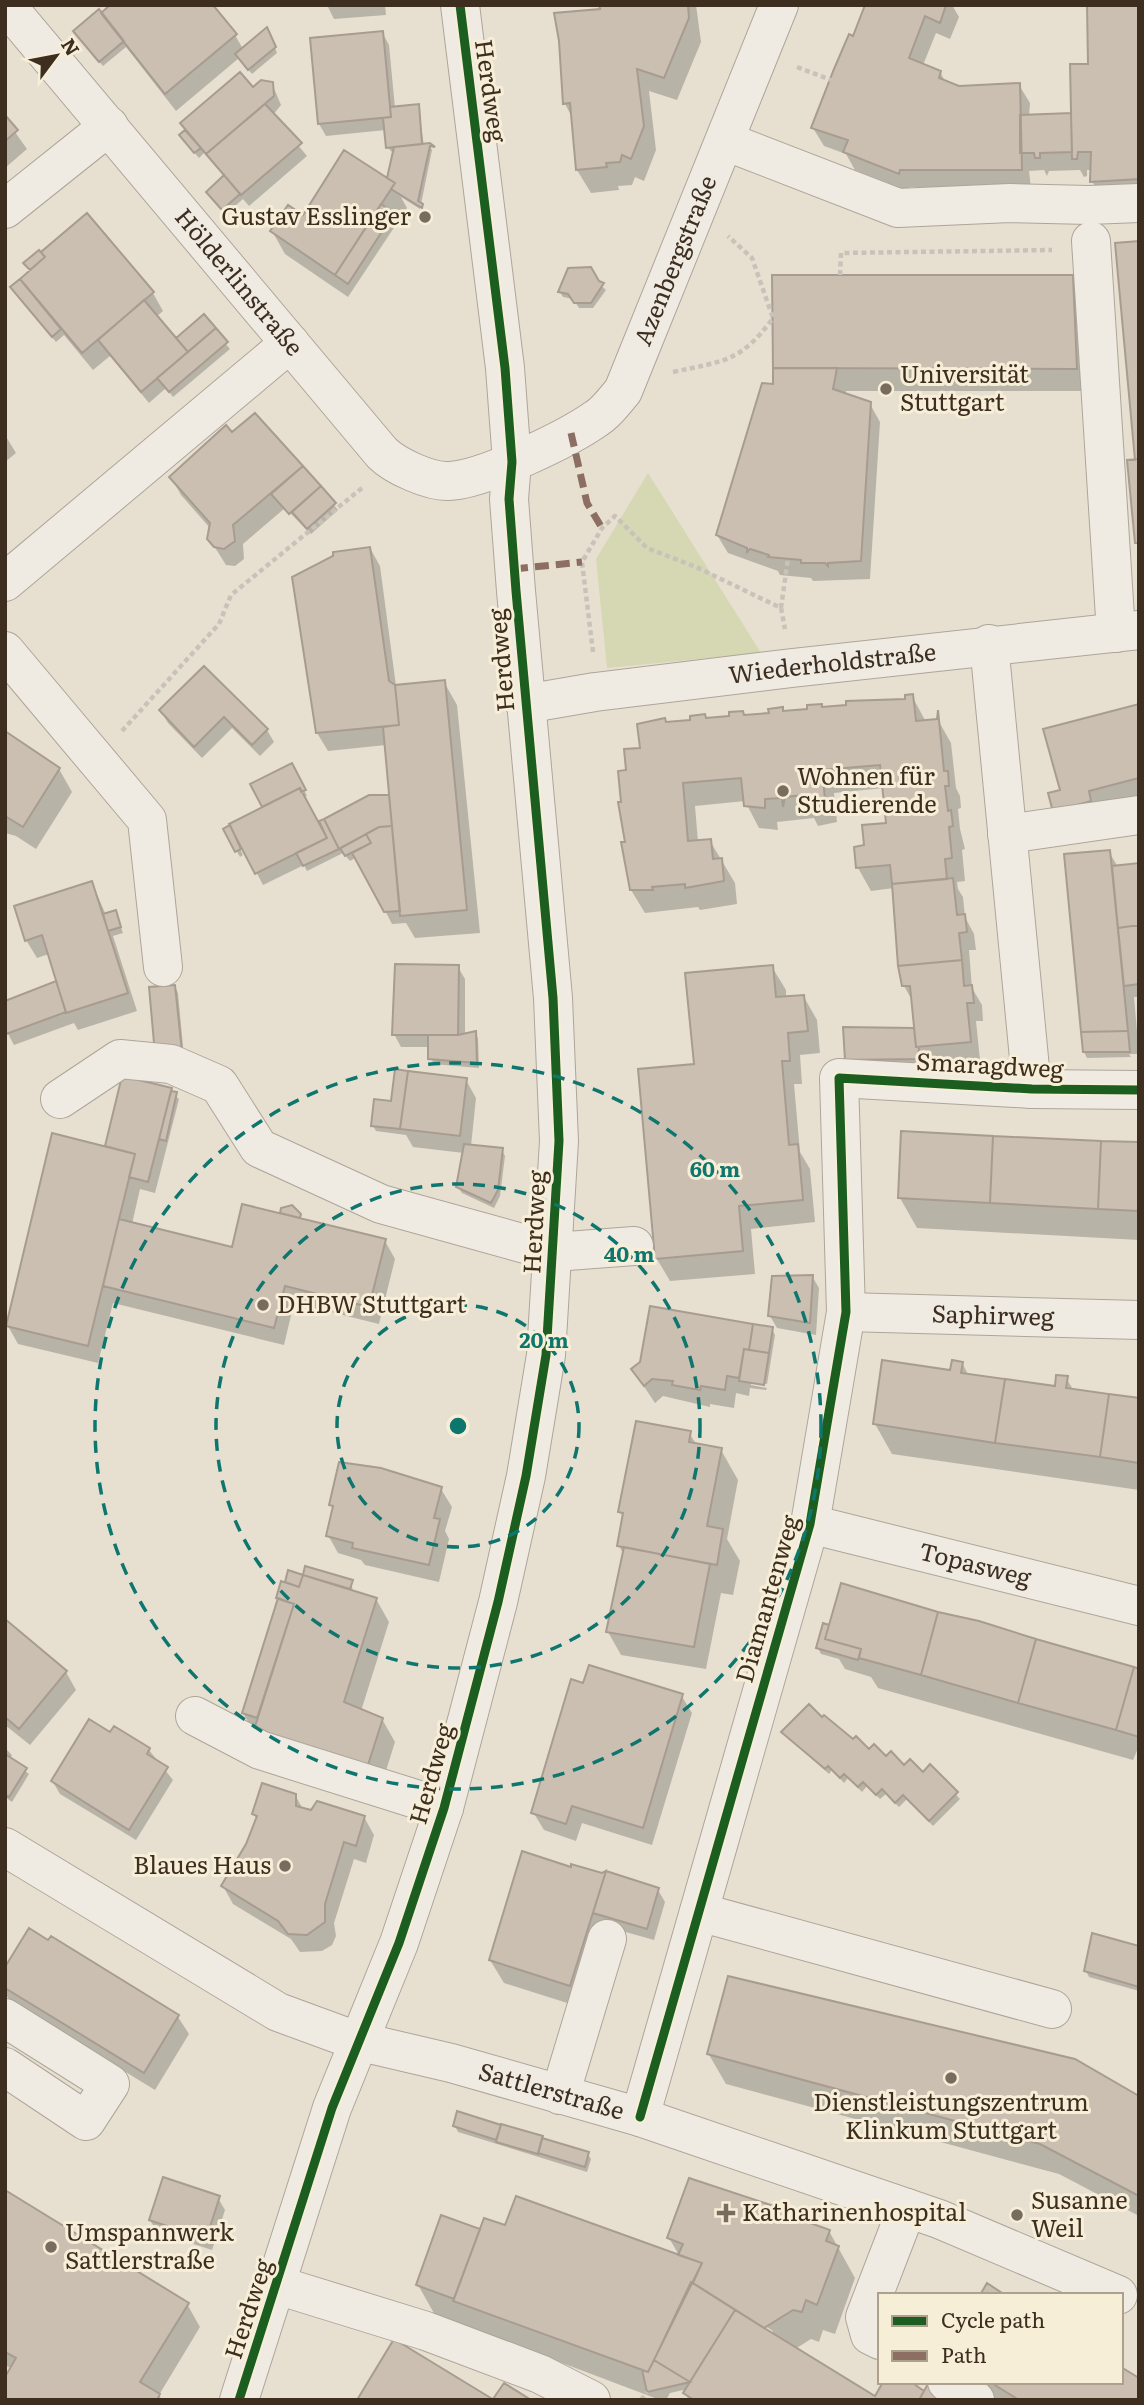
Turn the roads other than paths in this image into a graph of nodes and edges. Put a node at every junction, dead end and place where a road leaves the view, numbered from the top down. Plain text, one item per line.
1 (6, 5) edge
2 (460, 5) edge
3 (779, 5) edge
4 (109, 127) junction
5 (725, 141) junction
6 (1139, 202) edge
7 (5, 209) edge
8 (1092, 245) road end
9 (290, 343) junction
10 (512, 461) junction
11 (5, 582) edge
12 (1127, 632) edge
13 (989, 644) junction
14 (5, 651) edge
15 (525, 704) junction
16 (1139, 815) edge
17 (1007, 834) junction
18 (163, 967) dead end
19 (839, 1078) joint
20 (1032, 1089) junction
21 (1139, 1090) edge
22 (60, 1099) dead end
23 (634, 1246) dead end
24 (554, 1252) junction
25 (846, 1312) junction
26 (1139, 1320) edge
27 (810, 1524) junction
28 (1139, 1606) edge
29 (195, 1716) dead end
30 (444, 1808) junction
31 (5, 1847) edge
32 (699, 1912) junction
33 (607, 1938) dead end
34 (1052, 2009) dead end
35 (5, 2018) edge
36 (357, 2041) junction
37 (5, 2067) edge
38 (560, 2095) junction
39 (640, 2117) junction
40 (907, 2208) junction
41 (295, 2290) junction
42 (1115, 2293) edge
43 (1123, 2296) edge
44 (1139, 2304) edge
45 (878, 2339) edge
46 (950, 2384) edge
47 (239, 2400) edge
48 (591, 2400) edge
49 (975, 2400) edge

1 - 4 street, Hölderlinstraße
2 - 10 street, Herdweg
3 - 5 street, Azenbergstraße
4 - 7 street
4 - 9 street, Hölderlinstraße
5 - 6 street
5 - 10 street, Azenbergstraße
8 - 12 street
9 - 10 street, Hölderlinstraße
9 - 11 street
10 - 15 street, Herdweg
12 - 13 street, Wiederholdstraße
13 - 15 street, Wiederholdstraße
13 - 17 street, Smaragdweg
14 - 18 street
15 - 24 street, Herdweg
16 - 17 street
17 - 20 street, Smaragdweg
19 - 20 street, Smaragdweg
19 - 25 street, Diamantenweg
20 - 21 street, Smaragdweg
22 - 24 street
23 - 24 street
24 - 30 street, Herdweg
25 - 26 street, Saphirweg
25 - 27 street, Diamantenweg
27 - 28 street, Topasweg
27 - 32 street, Diamantenweg
29 - 30 street
30 - 36 street, Herdweg
31 - 36 street, Sattlerstraße
32 - 34 street
32 - 39 street, Diamantenweg
33 - 38 street
35 - 37 street
36 - 38 street, Sattlerstraße
36 - 41 street, Herdweg
38 - 39 street, Sattlerstraße
39 - 40 street, Sattlerstraße
40 - 42 street, Sattlerstraße
40 - 45 street
41 - 47 street, Herdweg
41 - 48 street
43 - 44 street, Sattlerstraße
46 - 49 street

